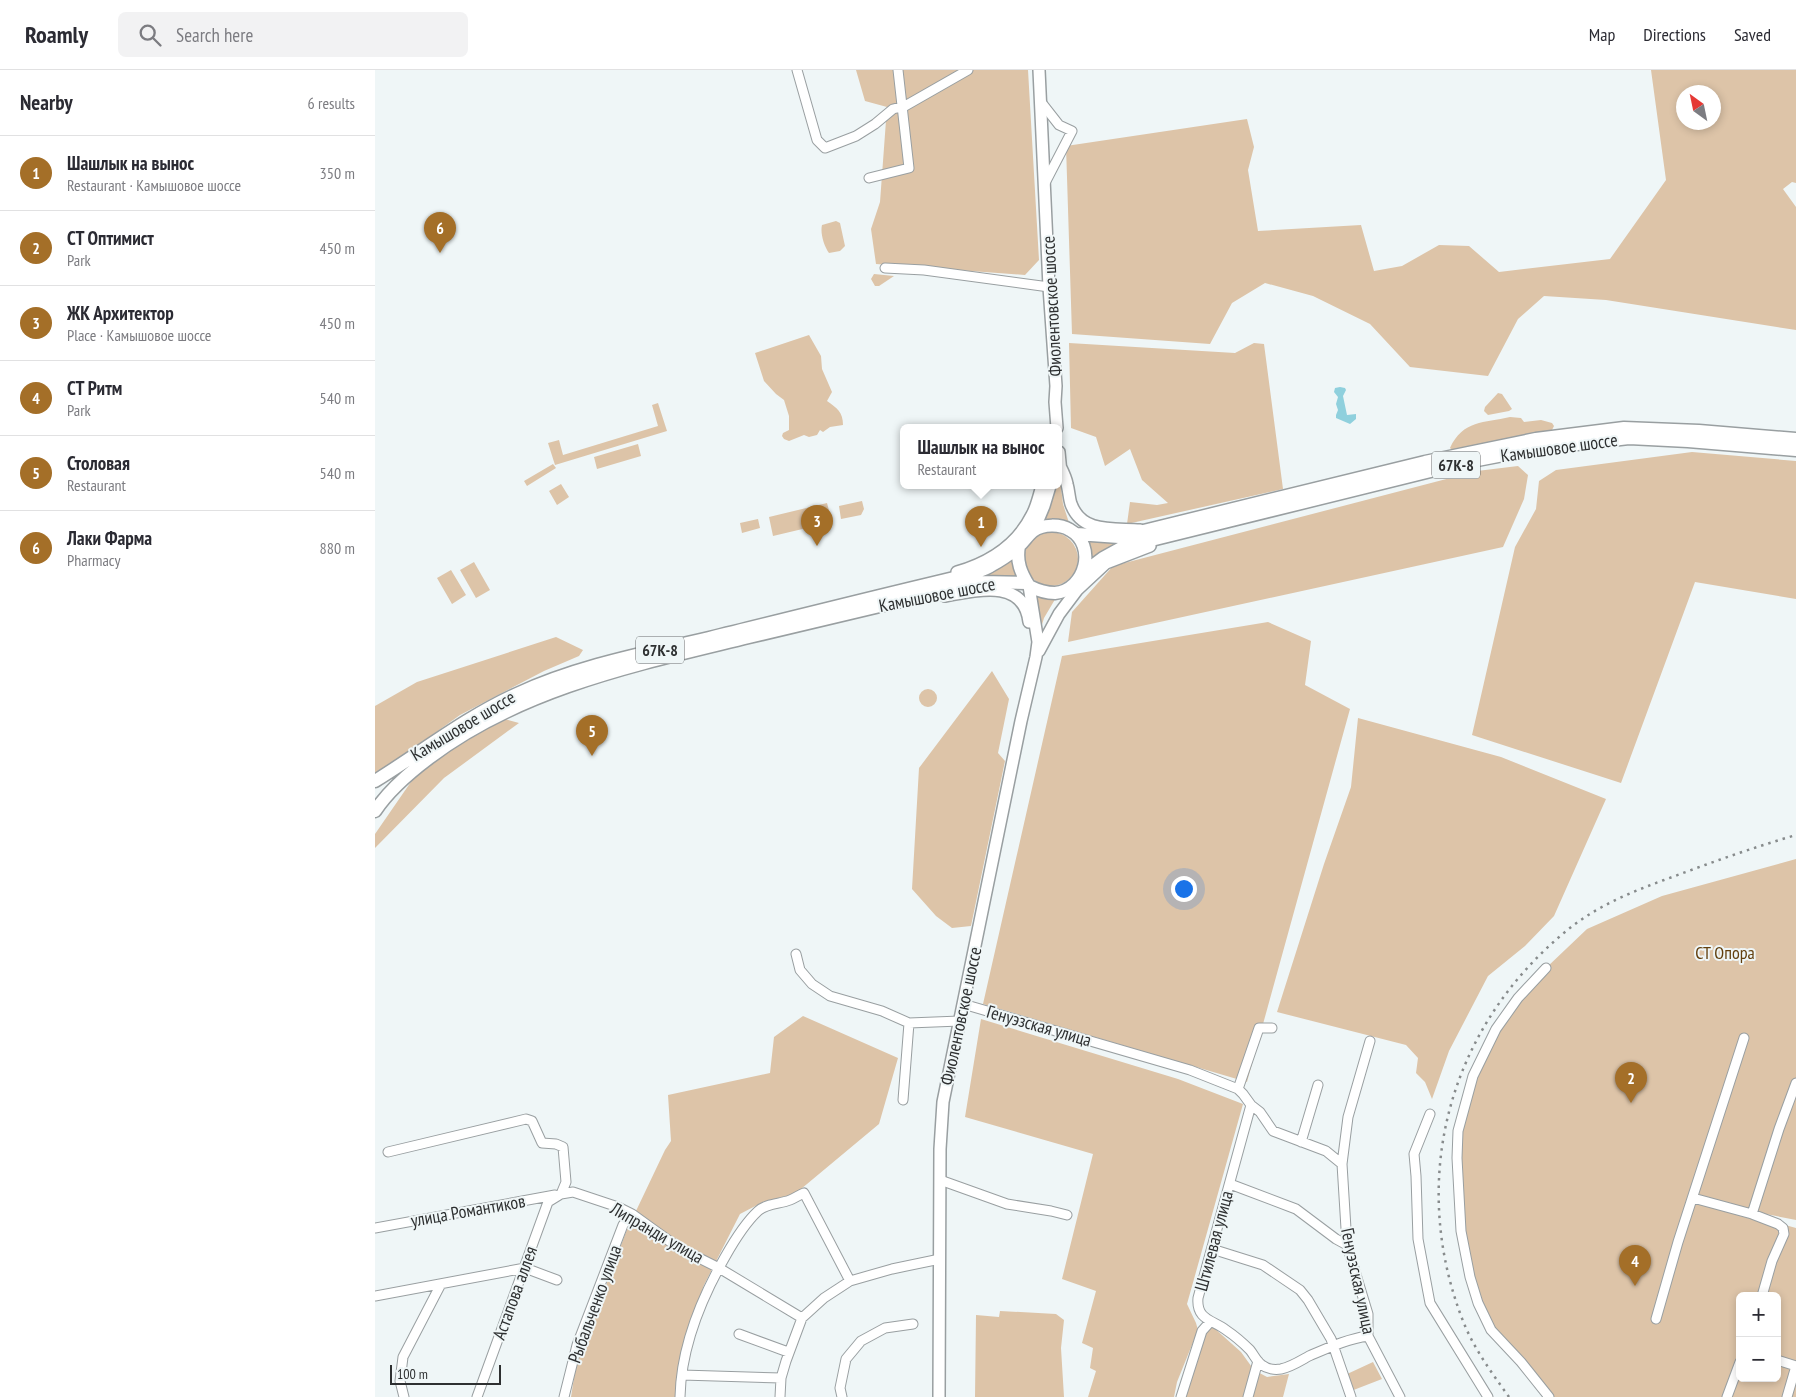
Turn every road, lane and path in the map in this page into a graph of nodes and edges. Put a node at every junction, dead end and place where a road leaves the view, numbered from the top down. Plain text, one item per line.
1 (797, 70) edge
2 (898, 70) edge
3 (968, 70) edge
4 (1039, 70) edge
5 (1041, 102) junction
6 (902, 107) junction
7 (869, 178) dead end
8 (1045, 184) junction
9 (885, 268) dead end
10 (1049, 287) junction
11 (1057, 424) edge
12 (1796, 439) edge
13 (1796, 450) edge
14 (1062, 471) edge
15 (1062, 479) edge
16 (1041, 489) edge
17 (1049, 489) edge
18 (1034, 530) junction
19 (1147, 530) junction
20 (1076, 534) junction
21 (1177, 534) junction
22 (1019, 546) junction
23 (1083, 573) junction
24 (927, 584) junction
25 (1028, 585) junction
26 (1070, 588) junction
27 (916, 598) junction
28 (1038, 642) junction
29 (1036, 657) junction
30 (1029, 686) junction
31 (375, 781) edge
32 (375, 810) edge
33 (796, 954) dead end
34 (1546, 968) dead end
35 (963, 1004) junction
36 (960, 1022) junction
37 (909, 1023) junction
38 (1272, 1028) dead end
39 (1744, 1038) dead end
40 (1370, 1041) dead end
41 (1796, 1083) edge
42 (1318, 1085) dead end
43 (1238, 1089) junction
44 (903, 1100) dead end
45 (1251, 1105) junction
46 (1430, 1114) dead end
47 (1301, 1142) junction
48 (389, 1152) dead end
49 (1342, 1164) junction
50 (940, 1180) junction
51 (1230, 1184) junction
52 (561, 1194) junction
53 (1693, 1198) junction
54 (632, 1214) junction
55 (1752, 1214) junction
56 (1067, 1215) dead end
57 (375, 1228) edge
58 (1347, 1245) junction
59 (1212, 1249) junction
60 (940, 1259) junction
61 (525, 1268) junction
62 (719, 1268) junction
63 (557, 1280) dead end
64 (850, 1281) junction
65 (441, 1284) junction
66 (1763, 1292) edge
67 (375, 1296) edge
68 (802, 1318) junction
69 (1656, 1319) dead end
70 (1211, 1322) junction
71 (913, 1324) dead end
72 (739, 1334) dead end
73 (1368, 1336) junction
74 (1333, 1346) junction
75 (788, 1352) junction
76 (1258, 1361) junction
77 (1781, 1361) edge
78 (1796, 1366) edge
79 (1736, 1373) edge
80 (682, 1375) junction
81 (781, 1378) junction
82 (404, 1397) edge
83 (477, 1397) edge
84 (564, 1397) edge
85 (681, 1397) edge
86 (780, 1397) edge
87 (842, 1397) edge
88 (939, 1397) edge
89 (1181, 1397) edge
90 (1248, 1397) edge
91 (1351, 1397) edge
92 (1400, 1397) edge
93 (1487, 1397) edge
94 (1549, 1397) edge
95 (1727, 1397) edge
96 (1787, 1397) edge

1 - 6 street
2 - 6 street
3 - 6 street
4 - 5 main road, Фиолентовское шоссе
5 - 8 main road, Фиолентовское шоссе
5 - 8 street, Фиолентовское шоссе
6 - 7 street
8 - 10 main road, Фиолентовское шоссе
9 - 10 street
10 - 11 main road, Фиолентовское шоссе
12 - 19 main road, Камышовое шоссе / 67К-8
13 - 21 main road, Камышовое шоссе / 67К-8
14 - 19 main road
15 - 20 main road
16 - 24 main road
17 - 18 main road
18 - 20 main road, 67К-8
18 - 22 main road, 67К-8
19 - 20 main road, 67К-8
20 - 23 main road
21 - 23 main road, Камышовое шоссе / 67К-8
21 - 29 main road
22 - 24 main road, Камышовое шоссе / 67К-8
22 - 25 main road
23 - 26 main road, 67К-8
24 - 31 main road, Камышовое шоссе / 67К-8
25 - 26 main road, Камышовое шоссе / 67К-8
25 - 27 main road, Камышовое шоссе / 67К-8
25 - 28 main road, Фиолентовское шоссе
26 - 28 main road, Фиолентовское шоссе
27 - 30 main road
27 - 32 main road, Камышовое шоссе / 67К-8
28 - 29 main road, Фиолентовское шоссе
29 - 30 main road, Фиолентовское шоссе
30 - 35 main road, Фиолентовское шоссе
33 - 37 street
34 - 94 street
35 - 36 main road, Фиолентовское шоссе
35 - 43 street, Генуэзская улица
36 - 37 street
36 - 50 main road, Фиолентовское шоссе
37 - 44 street
38 - 43 street
39 - 53 street
40 - 49 street, Генуэзская улица
41 - 55 street
42 - 47 street
43 - 45 street, Генуэзская улица
45 - 47 street, Генуэзская улица
45 - 51 street, Штилевая улица
46 - 93 street
47 - 49 street, Генуэзская улица
48 - 52 street
49 - 58 street, Генуэзская улица
50 - 56 street
50 - 60 main road, Фиолентовское шоссе
51 - 58 street
51 - 59 street, Штилевая улица
52 - 54 street, Липранди улица
52 - 57 street, улица Романтиков
52 - 61 street, Астапова аллея
53 - 55 street
53 - 69 street
54 - 62 street, Липранди улица
54 - 84 street, Рыбальченко улица
55 - 66 street
58 - 73 street, Генуэзская улица
59 - 70 street, Штилевая улица
59 - 74 street
60 - 64 street
60 - 88 main road, Фиолентовское шоссе
61 - 63 street
61 - 65 street
61 - 83 street, Астапова аллея
62 - 64 street
62 - 68 street, Липранди улица
62 - 80 street
64 - 68 street
65 - 67 street
65 - 82 street
68 - 75 street
70 - 76 street
70 - 89 street
71 - 87 street
72 - 75 street
73 - 74 street
73 - 92 street, Генуэзская улица
74 - 76 street
74 - 91 street
75 - 81 street
76 - 90 street
77 - 78 street
78 - 96 street
79 - 95 street
80 - 81 street
80 - 85 street
81 - 86 street

